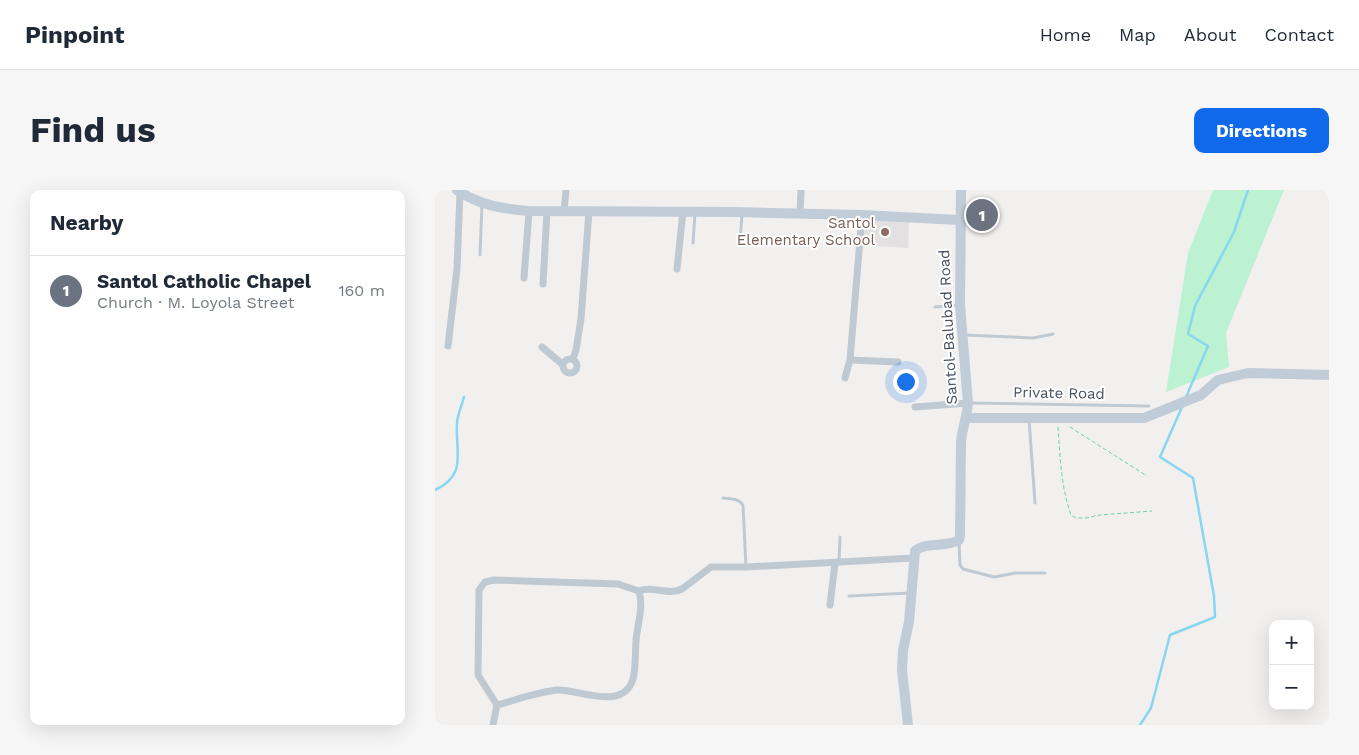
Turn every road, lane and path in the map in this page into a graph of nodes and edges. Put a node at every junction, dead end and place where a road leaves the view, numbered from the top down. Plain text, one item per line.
1 (566, 190) edge
2 (801, 190) edge
3 (961, 190) edge
4 (458, 191) edge
5 (482, 204) junction
6 (529, 210) junction
7 (547, 211) junction
8 (564, 211) junction
9 (589, 211) junction
10 (683, 211) junction
11 (695, 211) junction
12 (742, 212) junction
13 (800, 214) junction
14 (862, 215) junction
15 (959, 220) junction
16 (740, 241) dead end
17 (693, 243) dead end
18 (480, 255) dead end
19 (677, 269) dead end
20 (524, 278) dead end
21 (543, 284) dead end
22 (960, 305) junction
23 (935, 307) dead end
24 (1053, 334) dead end
25 (962, 335) junction
26 (448, 346) dead end
27 (542, 347) dead end
28 (573, 359) junction
29 (849, 360) junction
30 (898, 362) dead end
31 (562, 364) junction
32 (1329, 375) edge
33 (845, 378) dead end
34 (967, 403) junction
35 (1149, 406) dead end
36 (915, 407) dead end
37 (967, 418) junction
38 (1029, 418) junction
39 (1057, 418) junction
40 (1147, 476) dead end
41 (723, 498) dead end
42 (1035, 503) dead end
43 (1152, 512) dead end
44 (840, 536) dead end
45 (959, 540) junction
46 (913, 558) junction
47 (837, 563) junction
48 (745, 567) junction
49 (1045, 574) dead end
50 (639, 591) junction
51 (911, 593) junction
52 (849, 596) dead end
53 (830, 605) dead end
54 (497, 705) junction
55 (493, 725) edge
56 (908, 725) edge

1 - 8 street
2 - 13 street
3 - 15 street, Santol-Balubad Road
4 - 5 street
4 - 26 street
5 - 6 street
5 - 18 lane
6 - 7 street
6 - 20 street
7 - 8 street
7 - 21 street
8 - 9 street
9 - 10 street
9 - 28 street
10 - 11 street
10 - 19 street
11 - 12 street
11 - 17 lane
12 - 13 street
12 - 16 lane
13 - 14 street
14 - 15 street
14 - 29 street
15 - 22 street, Santol-Balubad Road
22 - 23 lane
22 - 25 street, Santol-Balubad Road
24 - 25 lane
25 - 34 street, Santol-Balubad Road
27 - 31 street
28 - 31 street
28 - 31 street
29 - 30 street
29 - 33 street
32 - 39 street
34 - 35 lane, Private Road
34 - 36 street
34 - 37 street, Santol-Balubad Road
37 - 38 street
37 - 45 street, Santol-Balubad Road
38 - 39 street
38 - 42 lane
39 - 40 path
39 - 43 path
41 - 48 lane
44 - 47 lane
45 - 46 street
45 - 49 lane
46 - 47 street
46 - 51 street
47 - 48 street
47 - 53 street
48 - 50 street
50 - 54 street
50 - 54 street
51 - 52 lane
51 - 56 street
54 - 55 street

